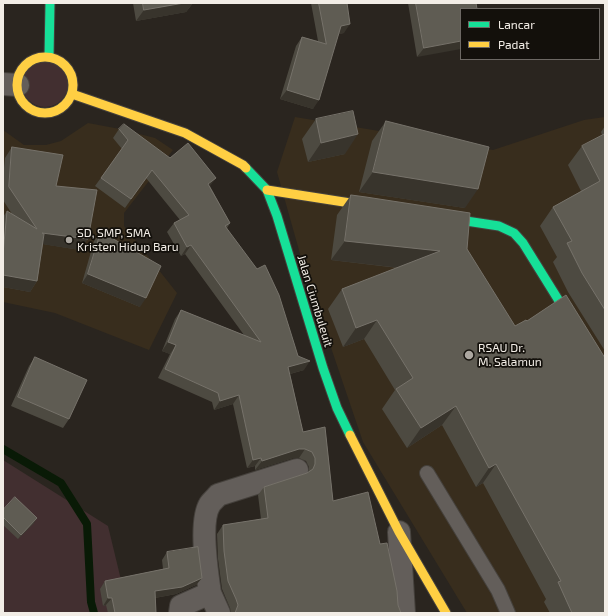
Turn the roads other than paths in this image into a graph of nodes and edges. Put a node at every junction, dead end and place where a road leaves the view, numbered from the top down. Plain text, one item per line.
1 (50, 3) edge
2 (49, 57) junction
3 (10, 85) edge
4 (72, 94) junction
5 (267, 190) junction
6 (382, 208) edge
7 (429, 215) edge
8 (605, 374) edge
9 (297, 470) dead end
10 (427, 473) dead end
11 (399, 532) junction
12 (210, 593) junction
13 (180, 613) edge
14 (219, 613) edge
15 (404, 613) edge
16 (446, 613) edge
17 (508, 613) edge

1 - 2 main road
2 - 3 main road
2 - 4 main road
3 - 4 main road
4 - 5 main road, Jalan Ciumbuleuit
5 - 6 main road
5 - 11 main road, Jalan Ciumbuleuit
7 - 8 main road
9 - 12 street
10 - 17 lane
11 - 15 street
11 - 16 main road, Jalan Ciumbuleuit
12 - 13 street
12 - 14 street

